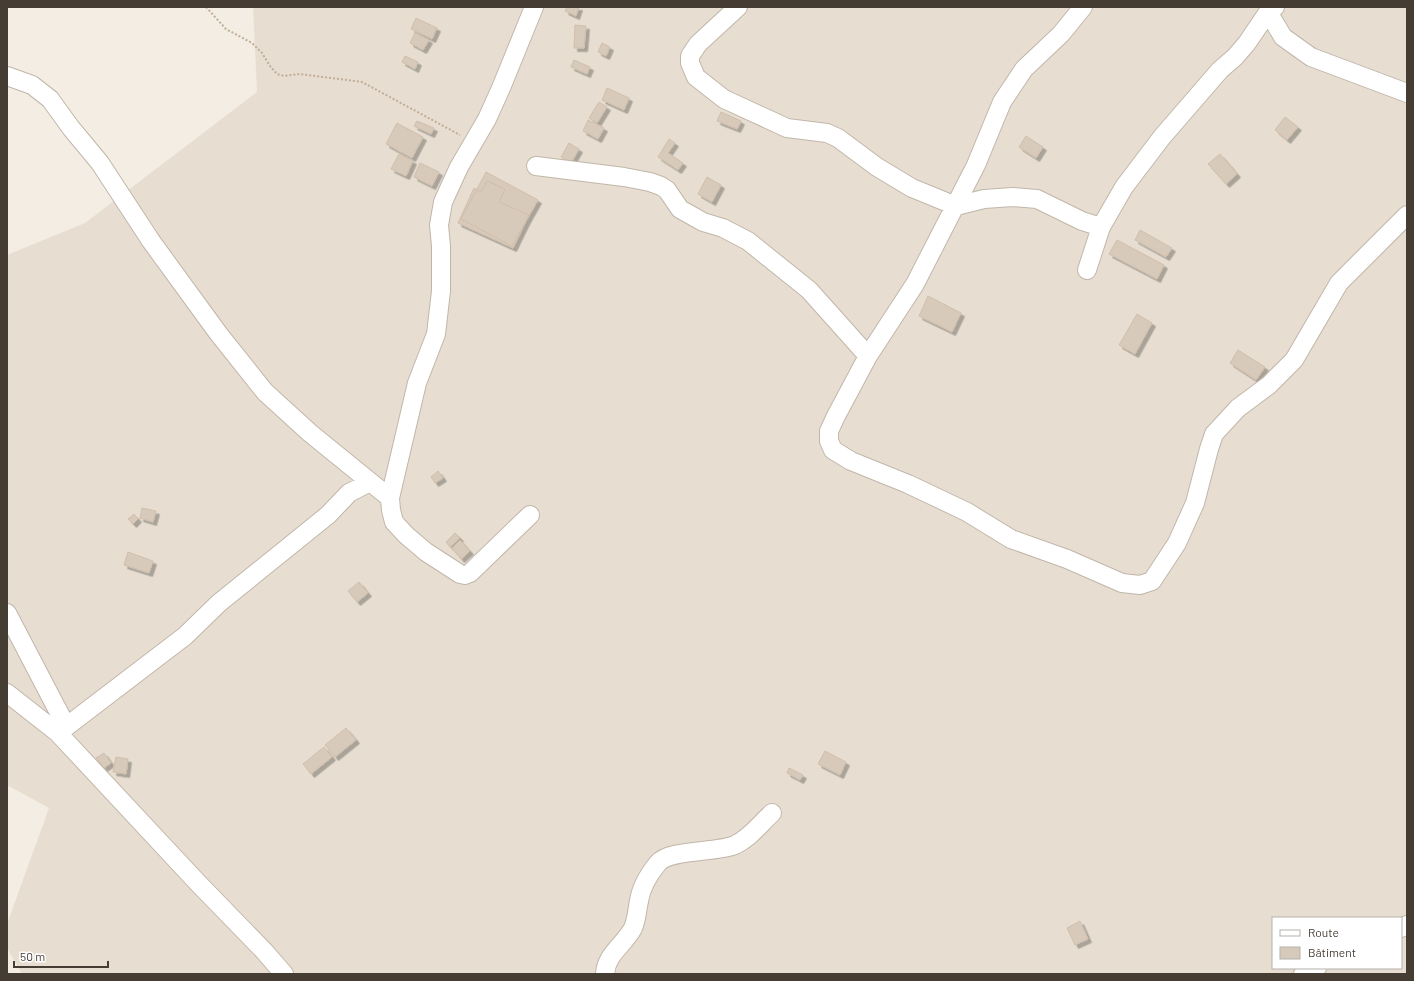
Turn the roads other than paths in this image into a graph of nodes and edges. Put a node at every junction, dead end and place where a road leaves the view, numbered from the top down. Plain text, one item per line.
1 (534, 7) edge
2 (738, 7) edge
3 (1083, 7) edge
4 (1272, 9) edge
5 (7, 76) edge
6 (1407, 93) edge
7 (536, 166) dead end
8 (956, 206) junction
9 (1407, 215) edge
10 (1101, 227) junction
11 (1087, 270) dead end
12 (868, 356) junction
13 (370, 482) junction
14 (390, 498) junction
15 (530, 515) dead end
16 (7, 612) edge
17 (7, 692) edge
18 (62, 730) junction
19 (772, 813) dead end
20 (1314, 969) edge
21 (284, 974) edge
22 (605, 974) edge
23 (1303, 974) edge

1 - 14 street
2 - 8 street
3 - 8 street
4 - 6 street
4 - 10 street
5 - 13 street
7 - 12 street
8 - 10 street
8 - 12 street
9 - 12 street
10 - 11 street
13 - 14 street
13 - 18 street
14 - 15 street
16 - 18 street
17 - 18 street
18 - 21 street
19 - 22 street
20 - 23 street

